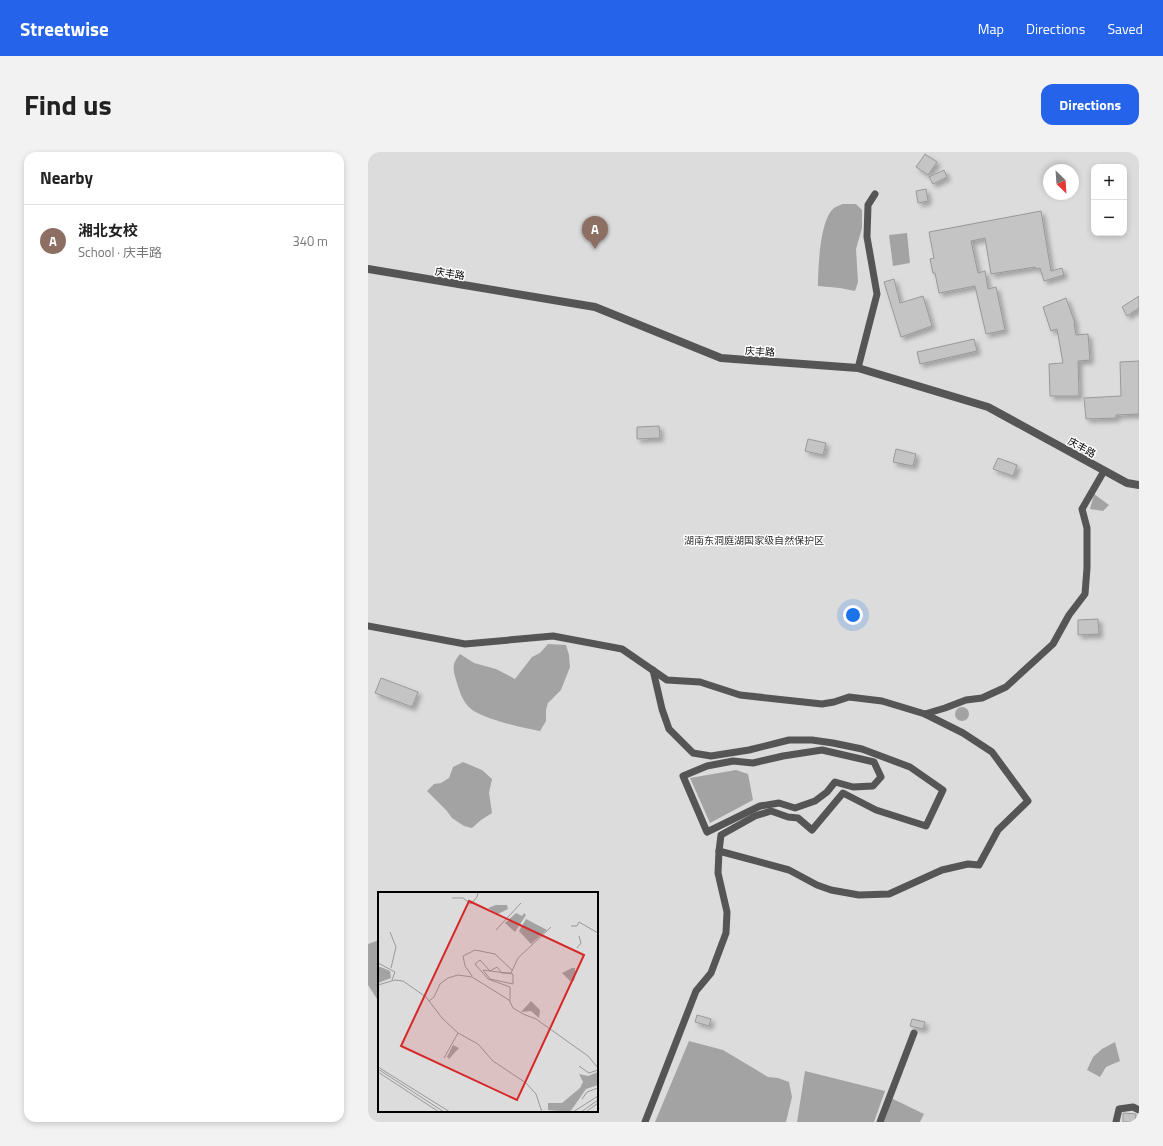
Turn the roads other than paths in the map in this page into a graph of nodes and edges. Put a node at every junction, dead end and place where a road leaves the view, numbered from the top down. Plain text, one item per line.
1 (875, 194) dead end
2 (368, 269) edge
3 (858, 368) junction
4 (1104, 471) junction
5 (1139, 485) edge
6 (368, 626) edge
7 (653, 670) junction
8 (925, 714) junction
9 (760, 806) joint
10 (719, 850) junction
11 (914, 1033) dead end
12 (1139, 1110) edge
13 (645, 1122) edge
14 (880, 1122) edge
15 (1116, 1122) edge

1 - 3 street
2 - 3 street, 庆丰路
3 - 4 street, 庆丰路
4 - 5 street, 庆丰路
4 - 8 street
6 - 7 street
7 - 8 street
7 - 10 street
8 - 10 street
9 - 9 street
10 - 13 street
11 - 14 street
12 - 15 street

